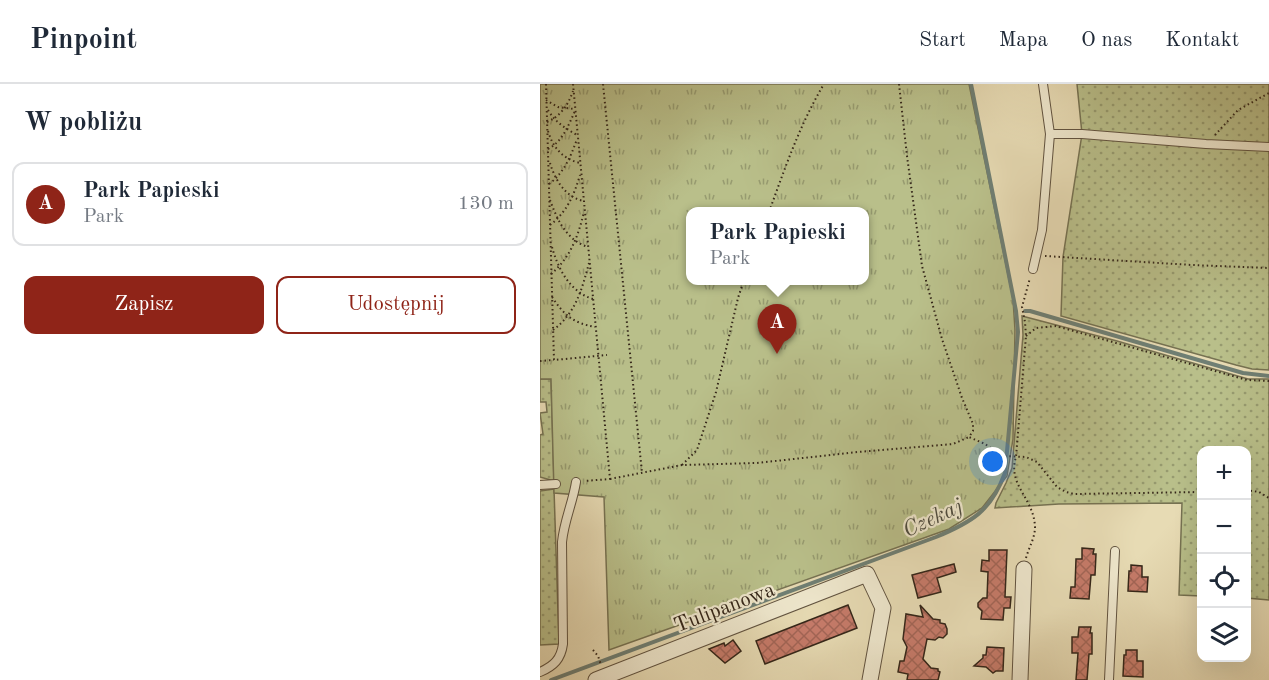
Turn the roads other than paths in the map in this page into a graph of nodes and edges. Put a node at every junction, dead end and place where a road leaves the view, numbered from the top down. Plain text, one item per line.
1 (1043, 84) edge
2 (1050, 134) junction
3 (1269, 147) edge
4 (1033, 270) road end
5 (576, 482) road end
6 (556, 484) dead end
7 (540, 485) edge
8 (1115, 551) dead end
9 (1024, 569) road end
10 (540, 672) edge
11 (603, 676) edge
12 (870, 680) edge
13 (1020, 680) edge
14 (1109, 680) edge

1 - 2 lane
2 - 3 lane
2 - 4 lane
5 - 10 lane
6 - 7 lane
8 - 14 lane
9 - 13 street
11 - 12 street, Tulipanowa

